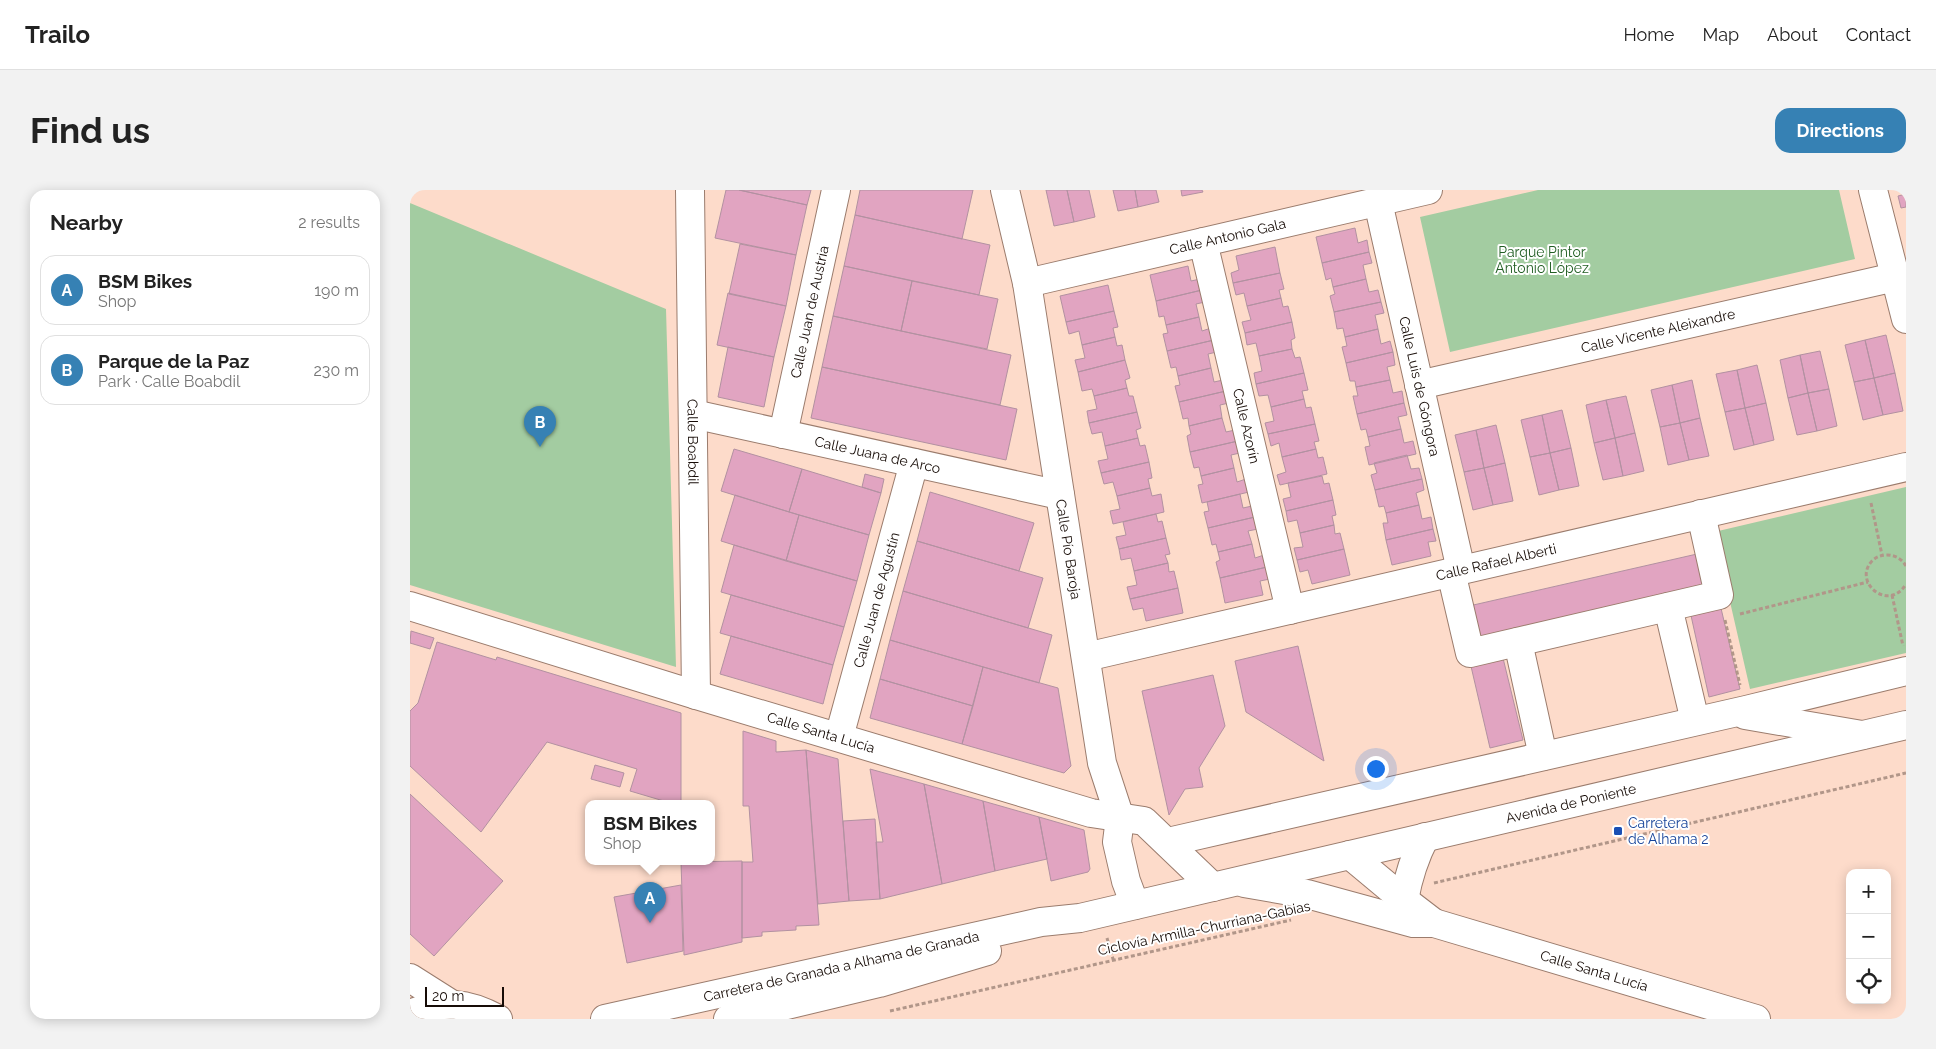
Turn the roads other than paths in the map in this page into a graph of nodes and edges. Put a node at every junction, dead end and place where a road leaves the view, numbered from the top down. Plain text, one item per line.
1 (690, 190) edge
2 (836, 190) edge
3 (1005, 190) edge
4 (1428, 190) edge
5 (1873, 190) edge
6 (1378, 202) junction
7 (1203, 242) junction
8 (1895, 277) junction
9 (1027, 283) junction
10 (1906, 319) edge
11 (1420, 385) junction
12 (693, 414) junction
13 (783, 434) junction
14 (914, 463) junction
15 (1906, 467) edge
16 (1060, 495) junction
17 (1701, 514) junction
18 (1456, 571) junction
19 (410, 606) edge
20 (1668, 607) junction
21 (1290, 610) junction
22 (1518, 642) junction
23 (1086, 656) junction
24 (1905, 661) edge
25 (696, 695) junction
26 (1739, 711) junction
27 (1695, 721) junction
28 (1906, 725) edge
29 (1862, 735) junction
30 (839, 736) junction
31 (1543, 756) junction
32 (1120, 818) junction
33 (1425, 837) junction
34 (1168, 842) junction
35 (1350, 855) junction
36 (1224, 884) junction
37 (1404, 900) junction
38 (1134, 905) junction
39 (1080, 918) junction
40 (1434, 923) junction
41 (410, 978) edge
42 (451, 1004) junction
43 (410, 1014) edge
44 (498, 1019) edge
45 (605, 1019) edge
46 (728, 1019) edge
47 (1756, 1019) edge

1 - 12 street, Calle Boabdil
2 - 13 street, Calle Juan de Austria
3 - 9 street, Calle Pío Baroja
4 - 6 street, Calle Antonio Gala
5 - 8 street
6 - 7 street, Calle Antonio Gala
6 - 11 street, Calle Luis de Góngora
7 - 9 street, Calle Antonio Gala
7 - 21 street, Calle Azorín
8 - 10 street
8 - 11 street, Calle Vicente Aleixandre
9 - 16 street, Calle Pío Baroja
11 - 18 street, Calle Luis de Góngora
12 - 13 street, Calle Juana de Arco
12 - 25 street, Calle Boabdil
13 - 14 street, Calle Juana de Arco
14 - 16 street, Calle Juana de Arco
14 - 30 street, Calle Juan de Agustín
15 - 17 street, Calle Rafael Alberti
16 - 23 street, Calle Pío Baroja
17 - 18 street, Calle Rafael Alberti
17 - 20 street
18 - 21 street, Calle Rafael Alberti
18 - 22 street, Calle Luis de Góngora
19 - 25 street, Calle Santa Lucía
20 - 22 street
20 - 27 street
21 - 23 street, Calle Rafael Alberti
22 - 31 street
23 - 32 street, Calle Pío Baroja
24 - 26 street
25 - 30 street, Calle Santa Lucía
26 - 27 street
26 - 29 street
27 - 31 street
28 - 29 street, Avenida de Poniente
29 - 33 street, Avenida de Poniente
30 - 32 street, Calle Santa Lucía
31 - 34 street
32 - 34 street, Calle Santa Lucía
32 - 38 street, Calle Pío Baroja
33 - 35 street, Avenida de Poniente
33 - 37 street
34 - 36 street, Calle Santa Lucía
35 - 36 street, Avenida de Poniente
35 - 37 street, Calle Santa Lucía
36 - 38 street, Carretera de Granada a Alhama de Granada
36 - 40 street, Calle Santa Lucía
37 - 40 street, Calle Santa Lucía
38 - 39 street, Carretera de Granada a Alhama de Granada
39 - 45 street, Carretera de Granada a Alhama de Granada
39 - 46 street, Carretera de Granada a Alhama de Granada
40 - 47 street, Calle Santa Lucía
41 - 42 street
42 - 43 street
42 - 44 street

